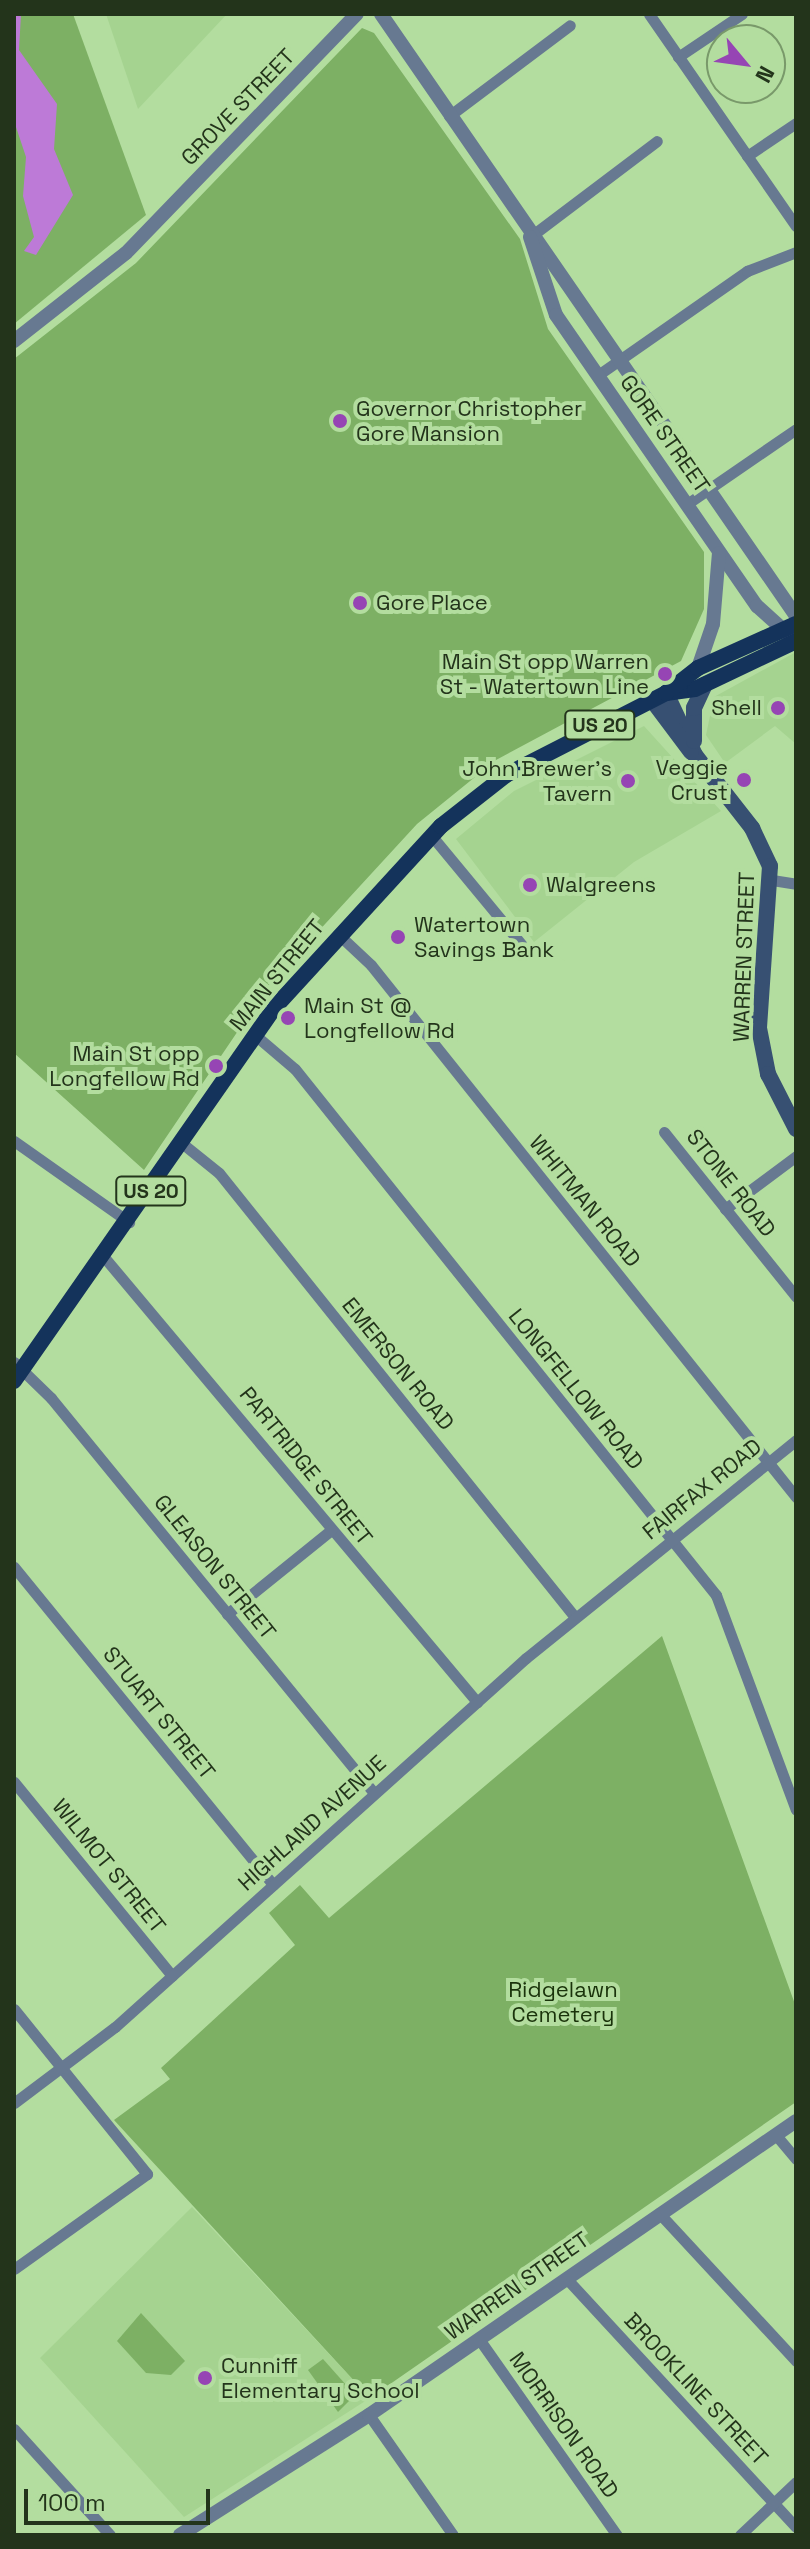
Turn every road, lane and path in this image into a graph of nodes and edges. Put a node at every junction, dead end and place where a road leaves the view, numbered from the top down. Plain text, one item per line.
1 (357, 14) edge
2 (381, 14) edge
3 (649, 14) edge
4 (742, 14) edge
5 (570, 25) dead end
6 (678, 57) junction
7 (449, 116) junction
8 (796, 123) edge
9 (657, 141) dead end
10 (747, 156) junction
11 (796, 226) edge
12 (530, 237) junction
13 (796, 252) edge
14 (14, 341) edge
15 (619, 360) junction
16 (598, 375) junction
17 (796, 429) edge
18 (708, 488) junction
19 (687, 504) junction
20 (718, 549) junction
21 (796, 616) edge
22 (792, 633) edge
23 (698, 668) junction
24 (705, 684) junction
25 (659, 696) junction
26 (695, 755) junction
27 (431, 835) junction
28 (772, 880) junction
29 (796, 884) edge
30 (338, 934) junction
31 (522, 945) dead end
32 (255, 1035) junction
33 (796, 1129) edge
34 (664, 1132) dead end
35 (14, 1141) edge
36 (183, 1144) junction
37 (796, 1156) edge
38 (725, 1209) junction
39 (129, 1222) junction
40 (104, 1257) junction
41 (796, 1297) edge
42 (17, 1371) edge
43 (796, 1440) edge
44 (768, 1462) junction
45 (796, 1497) edge
46 (331, 1530) junction
47 (671, 1539) junction
48 (14, 1567) edge
49 (633, 1570) joint
50 (227, 1614) junction
51 (574, 1616) junction
52 (477, 1702) junction
53 (14, 1782) edge
54 (374, 1793) junction
55 (796, 1810) edge
56 (273, 1885) junction
57 (172, 1976) junction
58 (14, 2009) edge
59 (60, 2069) junction
60 (14, 2103) edge
61 (796, 2121) edge
62 (775, 2134) junction
63 (796, 2159) edge
64 (659, 2213) junction
65 (14, 2269) edge
66 (566, 2278) junction
67 (479, 2339) junction
68 (796, 2361) edge
69 (369, 2415) junction
70 (14, 2429) edge
71 (796, 2482) edge
72 (773, 2503) junction
73 (796, 2527) edge
74 (110, 2535) edge
75 (180, 2535) edge
76 (453, 2535) edge
77 (617, 2535) edge
78 (740, 2535) edge

1 - 14 street, GROVE STREET
2 - 7 street, GORE STREET
3 - 6 street
4 - 6 street
5 - 7 street
6 - 10 street
7 - 12 street, GORE STREET
8 - 10 street
9 - 12 street
10 - 11 street
12 - 15 street, GORE STREET
12 - 16 street, GORE STREET
13 - 15 street
15 - 16 street
15 - 18 street, GORE STREET
16 - 19 street, GORE STREET
17 - 18 street
18 - 19 street
18 - 21 street, GORE STREET
19 - 20 street, GORE STREET
20 - 22 street, GORE STREET
20 - 23 street
22 - 23 main road, MAIN STREET / US 20
22 - 24 main road, MAIN STREET / US 20
23 - 25 main road, MAIN STREET / US 20
24 - 25 main road, MAIN STREET / US 20
24 - 26 main road
25 - 26 main road, WARREN STREET
25 - 27 main road, MAIN STREET / US 20
26 - 28 main road, WARREN STREET
27 - 30 main road, MAIN STREET / US 20
27 - 31 street
28 - 29 street
28 - 33 main road, WARREN STREET
30 - 32 main road, MAIN STREET / US 20
30 - 44 street, WHITMAN ROAD
32 - 36 main road, MAIN STREET / US 20
32 - 47 street, LONGFELLOW ROAD
34 - 38 street, STONE ROAD
35 - 39 street
36 - 39 main road, MAIN STREET / US 20
36 - 51 street, EMERSON ROAD
37 - 38 street
38 - 41 street, STONE ROAD
39 - 40 main road, MAIN STREET / US 20
40 - 42 main road, MAIN STREET / US 20
40 - 46 street, PARTRIDGE STREET
42 - 50 street, GLEASON STREET
43 - 44 street, FAIRFAX ROAD
44 - 45 street, WHITMAN ROAD
44 - 47 street, FAIRFAX ROAD
46 - 50 street
46 - 52 street, PARTRIDGE STREET
47 - 49 street, FAIRFAX ROAD
47 - 55 street, LONGFELLOW ROAD
48 - 56 street, STUART STREET
49 - 51 street, HIGHLAND AVENUE
50 - 54 street, GLEASON STREET
51 - 52 street, HIGHLAND AVENUE
52 - 54 street, HIGHLAND AVENUE
53 - 57 street, WILMOT STREET
54 - 56 street, HIGHLAND AVENUE
56 - 57 street, HIGHLAND AVENUE
57 - 59 street, HIGHLAND AVENUE
58 - 59 street
59 - 60 street, HIGHLAND AVENUE
59 - 65 street
61 - 62 street, WARREN STREET
62 - 63 street
62 - 64 street, WARREN STREET
64 - 66 street, WARREN STREET
64 - 68 street
66 - 67 street, WARREN STREET
66 - 72 street, BROOKLINE STREET
67 - 69 street, WARREN STREET
67 - 77 street, MORRISON ROAD
69 - 75 street, WARREN STREET
69 - 76 street
70 - 74 street
71 - 72 street
72 - 73 street, BROOKLINE STREET
72 - 78 street

